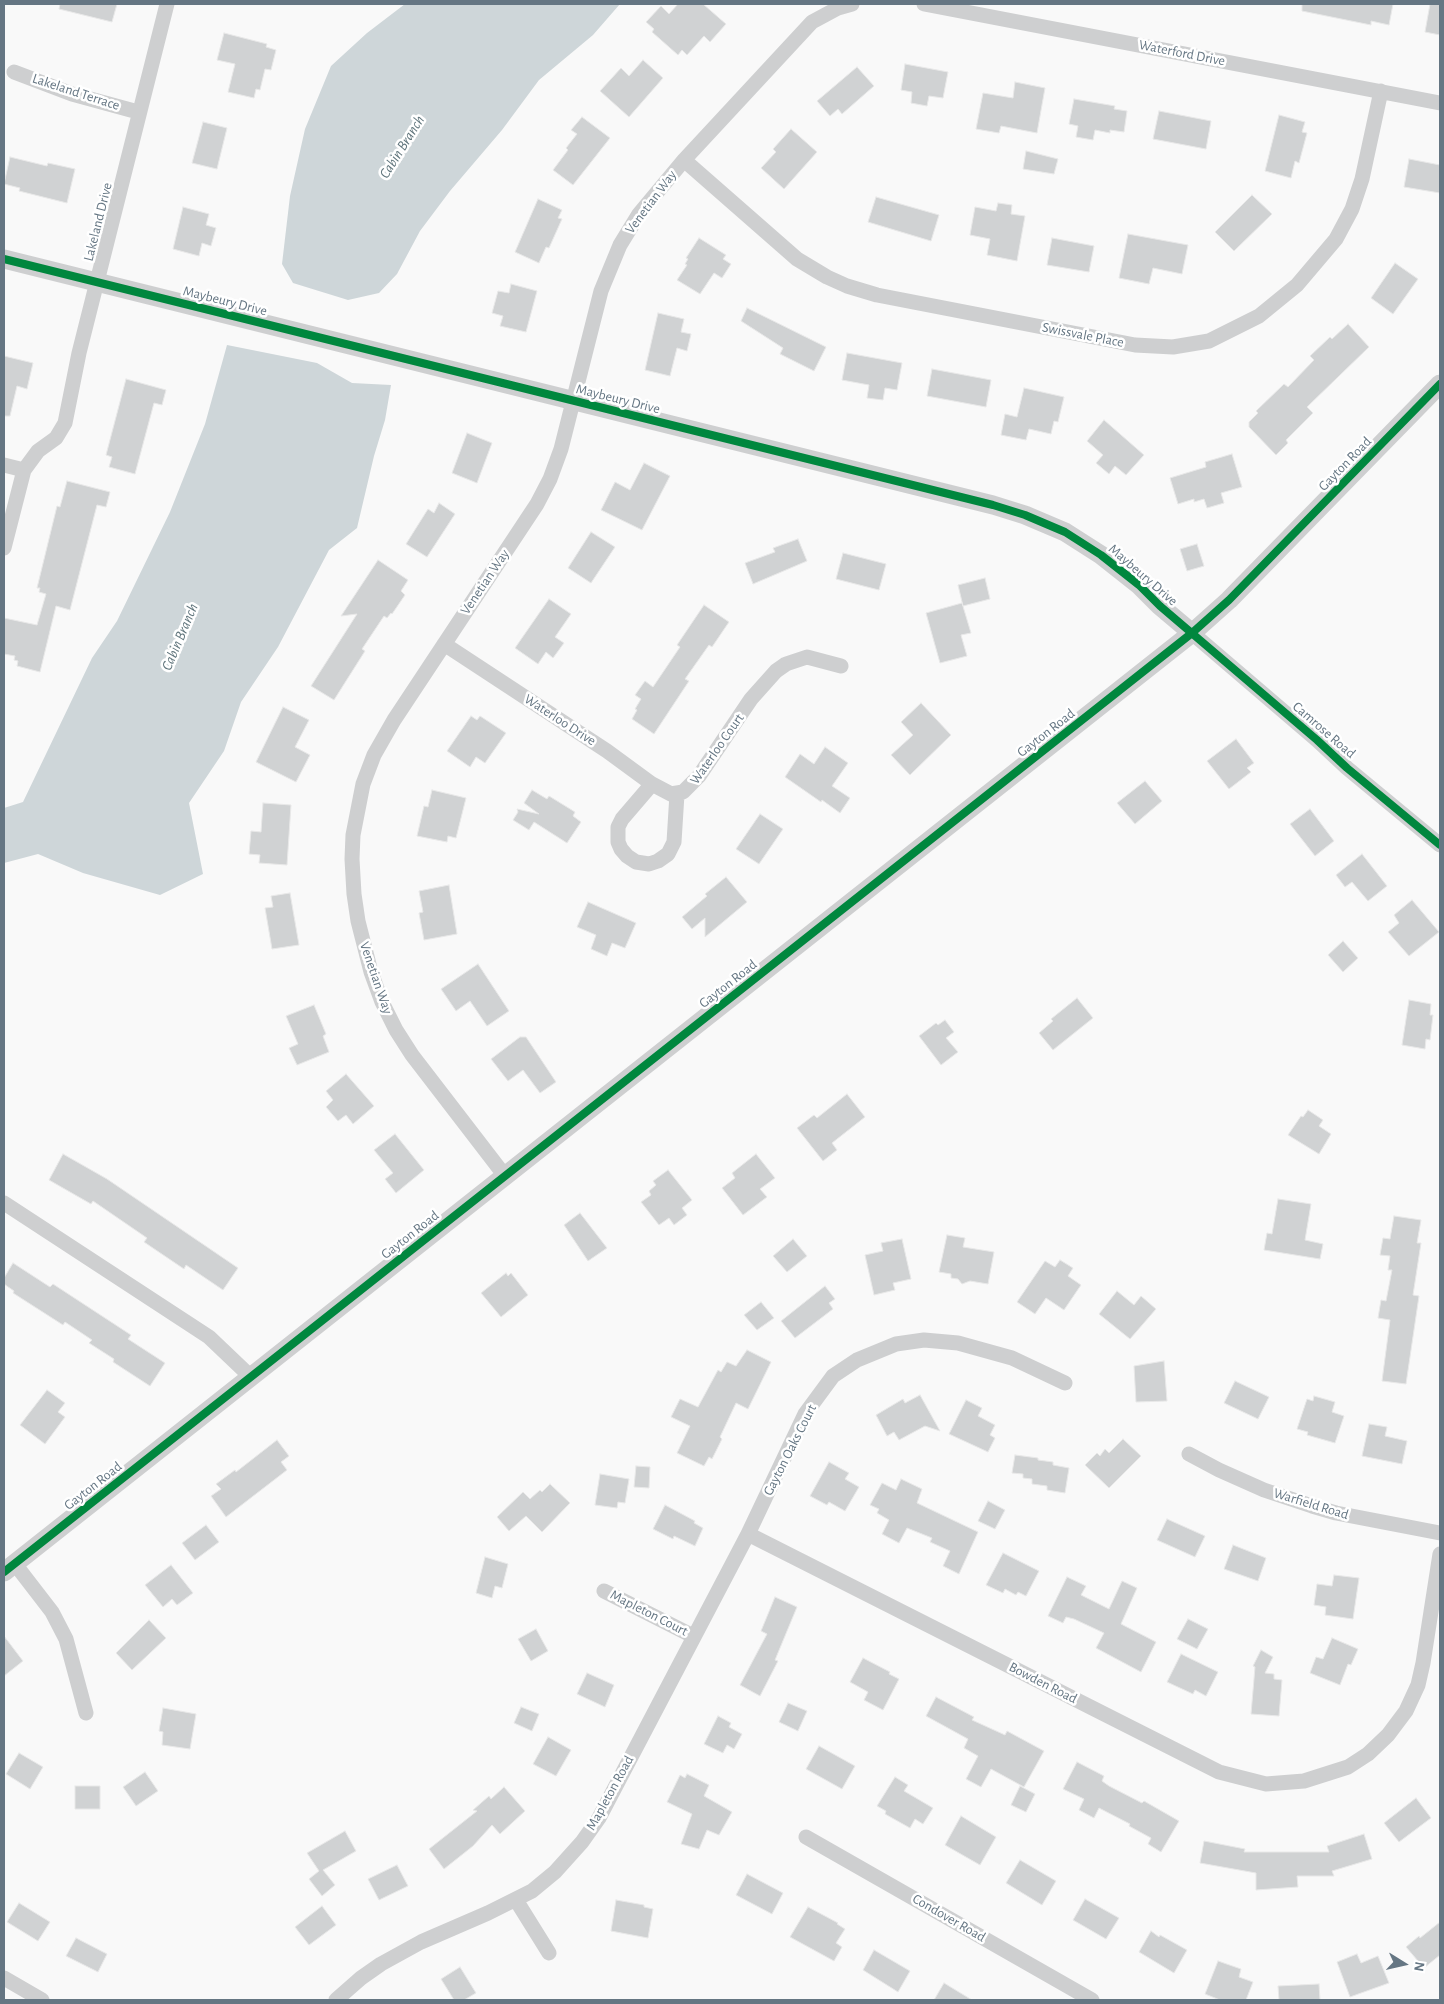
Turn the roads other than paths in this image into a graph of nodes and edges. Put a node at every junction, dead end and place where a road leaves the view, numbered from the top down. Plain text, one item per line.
1 (166, 4) edge
2 (852, 4) edge
3 (924, 4) edge
4 (14, 72) dead end
5 (1380, 91) junction
6 (1440, 103) edge
7 (138, 112) junction
8 (684, 160) junction
9 (4, 259) edge
10 (96, 282) junction
11 (1440, 384) edge
12 (573, 400) junction
13 (4, 465) edge
14 (24, 470) junction
15 (4, 548) edge
16 (1192, 633) junction
17 (444, 644) junction
18 (841, 666) dead end
19 (652, 784) junction
20 (677, 794) junction
21 (1440, 845) edge
22 (505, 1176) junction
23 (4, 1203) edge
24 (252, 1377) junction
25 (1065, 1383) dead end
26 (1189, 1454) dead end
27 (1440, 1532) edge
28 (748, 1534) junction
29 (1440, 1554) edge
30 (9, 1568) edge
31 (604, 1591) dead end
32 (693, 1636) junction
33 (86, 1713) dead end
34 (806, 1837) dead end
35 (516, 1900) junction
36 (549, 1953) dead end
37 (4, 1978) edge
38 (42, 2000) edge
39 (336, 2000) edge
40 (1092, 2000) edge

1 - 7 street, Lakeland Drive
2 - 8 street, Venetian Way
3 - 5 street, Waterford Drive
4 - 7 street, Lakeland Terrace
5 - 6 street, Waterford Drive
5 - 8 street, Swissvale Place
7 - 10 street, Lakeland Drive
8 - 12 street, Venetian Way
9 - 10 street, Maybeury Drive
10 - 12 street, Maybeury Drive
10 - 14 street, Lakeland Drive
11 - 16 street, Gayton Road
12 - 16 street, Maybeury Drive
12 - 17 street, Venetian Way
13 - 14 street
14 - 15 street, Lakeland Drive
16 - 21 street, Camrose Road
16 - 22 street, Gayton Road
17 - 19 street, Waterloo Drive
17 - 22 street, Venetian Way
18 - 20 street, Waterloo Court
19 - 20 street, Waterloo Drive
19 - 20 street, Waterloo Court
22 - 24 street, Gayton Road
23 - 24 street
24 - 30 street, Gayton Road
25 - 28 street, Gayton Oaks Court
26 - 27 street, Warfield Road
28 - 29 street, Bowden Road
28 - 32 street, Mapleton Road
30 - 33 street
31 - 32 street, Mapleton Court
32 - 35 street, Mapleton Road
34 - 40 street, Condover Road
35 - 36 street
35 - 39 street, Mapleton Road
37 - 38 street

